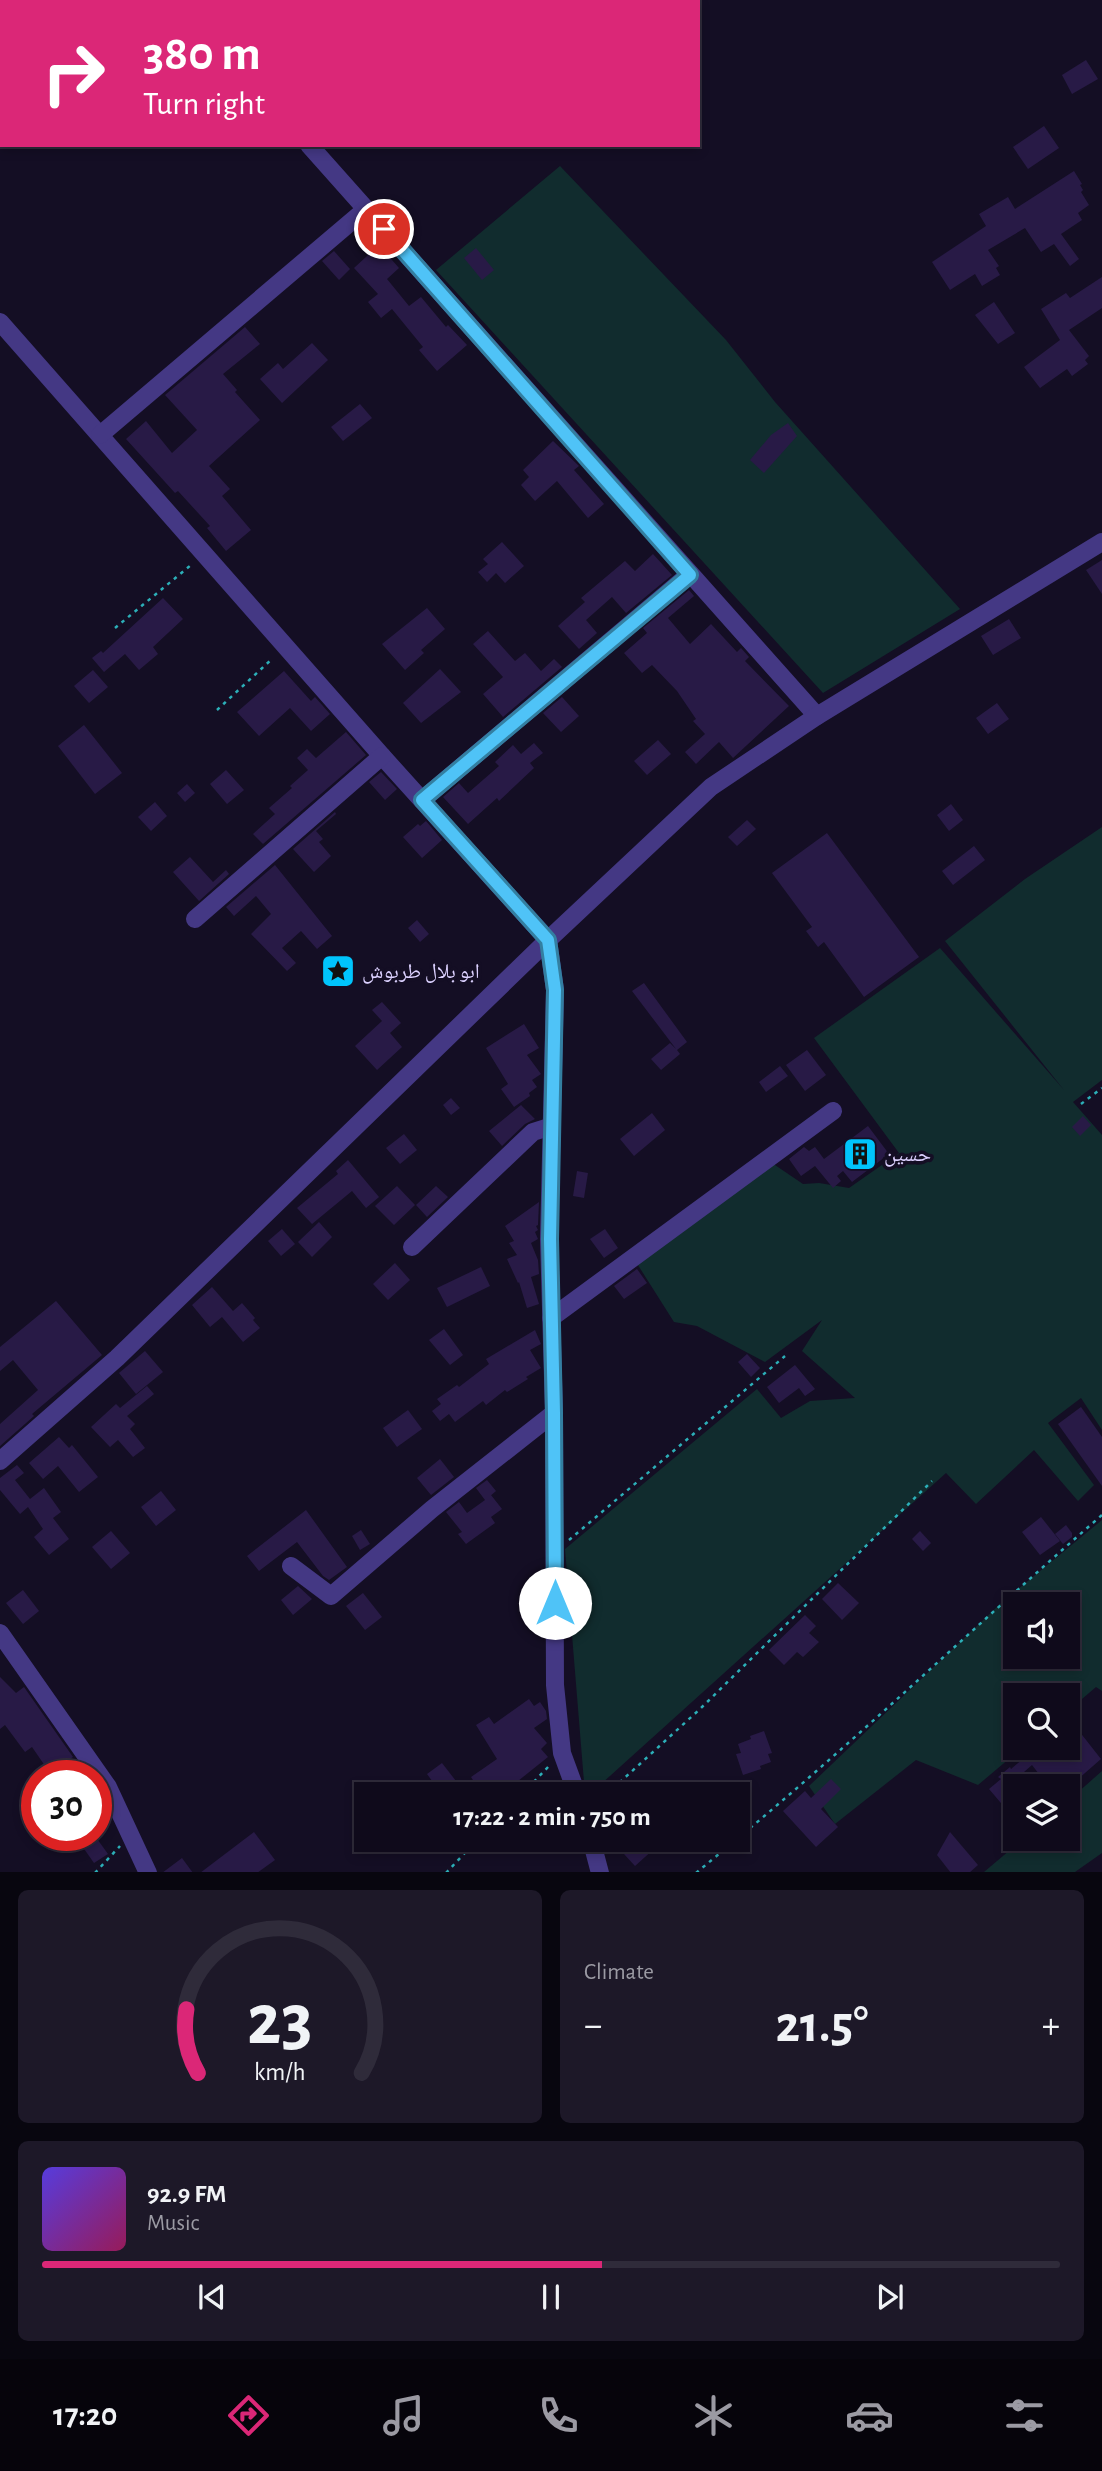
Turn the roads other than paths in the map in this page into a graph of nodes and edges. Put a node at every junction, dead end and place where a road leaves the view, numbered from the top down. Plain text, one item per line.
1 (311, 147) edge
2 (366, 209) junction
3 (0, 322) edge
4 (100, 435) junction
5 (1102, 542) edge
6 (690, 575) junction
7 (817, 716) junction
8 (382, 756) junction
9 (422, 800) junction
10 (195, 919) dead end
11 (548, 940) junction
12 (833, 1111) dead end
13 (552, 1126) junction
14 (412, 1247) dead end
15 (551, 1318) junction
16 (554, 1413) junction
17 (0, 1461) edge
18 (291, 1566) dead end
19 (0, 1633) edge
20 (573, 1782) edge
21 (595, 1852) edge
22 (148, 1872) edge
23 (600, 1872) edge

1 - 2 street
2 - 4 street
2 - 6 street
3 - 4 street
4 - 8 street
5 - 7 street
6 - 7 street
6 - 9 street
7 - 11 street
8 - 9 street
8 - 10 street
9 - 11 street
11 - 13 street
11 - 17 street
12 - 15 street
13 - 14 street
13 - 15 street
15 - 16 street
16 - 18 street
16 - 20 street
19 - 22 street
21 - 23 street

